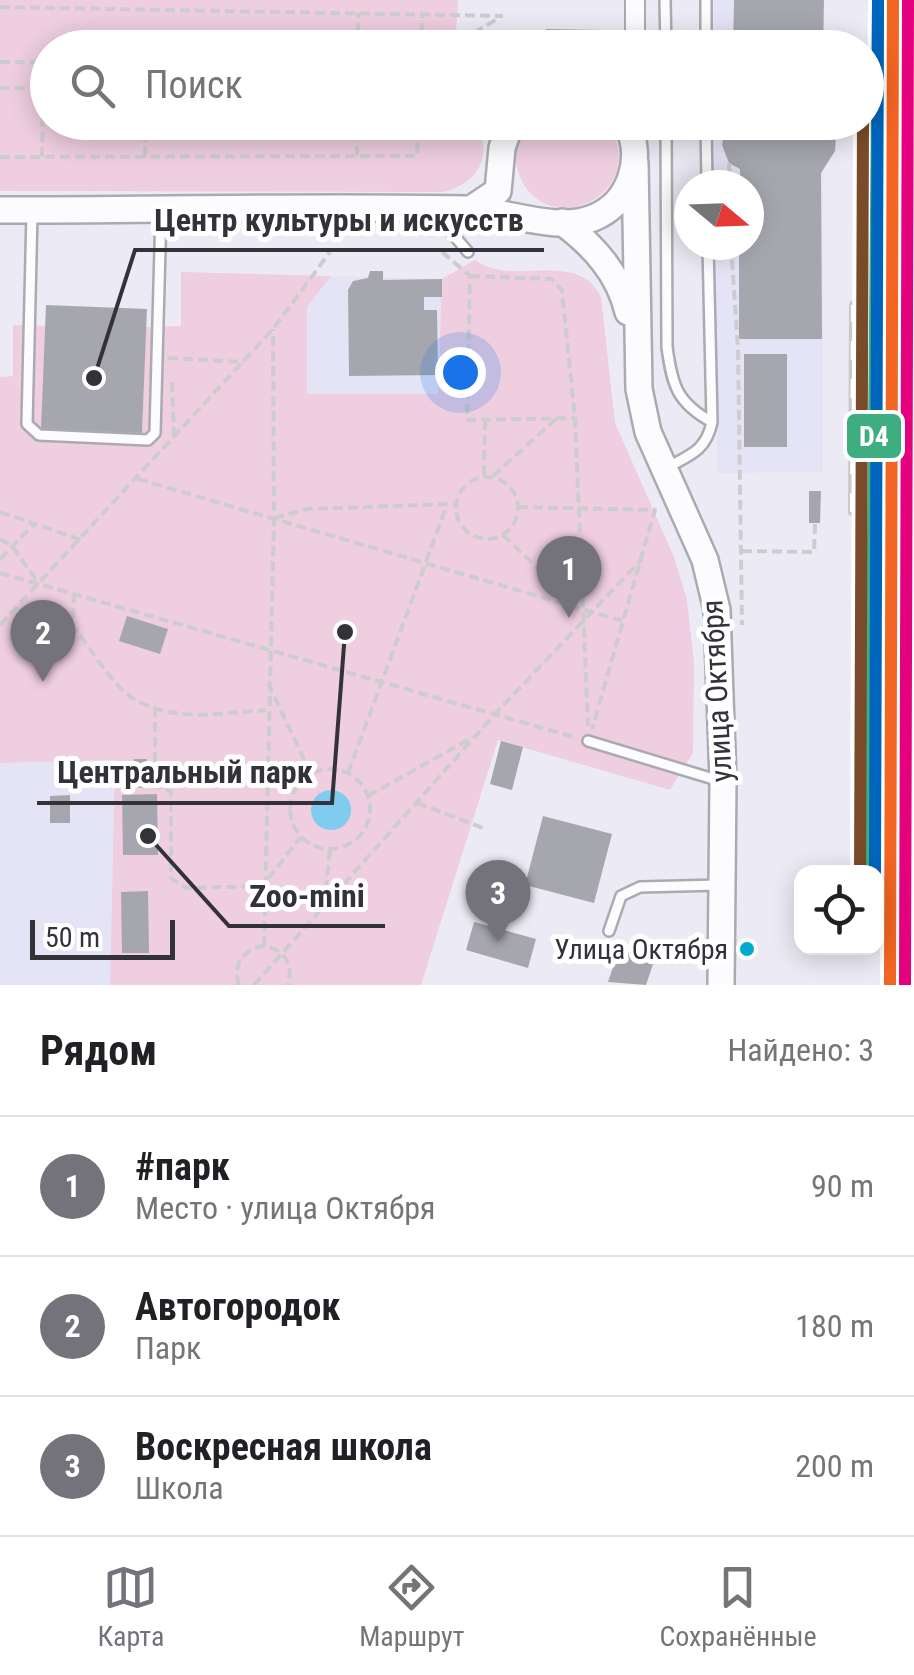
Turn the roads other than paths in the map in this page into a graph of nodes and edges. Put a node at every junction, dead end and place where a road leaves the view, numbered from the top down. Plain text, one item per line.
1 (665, 0) edge
2 (706, 0) edge
3 (666, 30) edge
4 (706, 30) edge
5 (505, 140) edge
6 (633, 140) edge
7 (633, 140) edge
8 (666, 140) edge
9 (706, 140) edge
10 (502, 165) junction
11 (707, 170) edge
12 (431, 209) junction
13 (471, 209) junction
14 (0, 210) edge
15 (32, 210) junction
16 (162, 210) junction
17 (554, 221) junction
18 (468, 252) dead end
19 (708, 260) edge
20 (636, 351) junction
21 (712, 422) junction
22 (663, 470) junction
23 (588, 741) road end
24 (722, 782) junction
25 (722, 885) junction
26 (609, 931) dead end
27 (721, 985) edge

1 - 3 lane
2 - 4 lane
5 - 10 street
6 - 17 street
7 - 20 street, улица Октября
8 - 21 lane
9 - 11 lane
10 - 13 street
10 - 17 street, улица Октября
12 - 13 street
12 - 16 street
12 - 18 lane
13 - 17 street
14 - 15 street
15 - 16 street
15 - 16 lane
17 - 20 street, улица Октября
19 - 21 lane
20 - 22 street, улица Октября
21 - 22 lane
22 - 24 street, улица Октября
23 - 24 lane
24 - 25 street, улица Октября
25 - 26 lane
25 - 27 street, улица Октября

